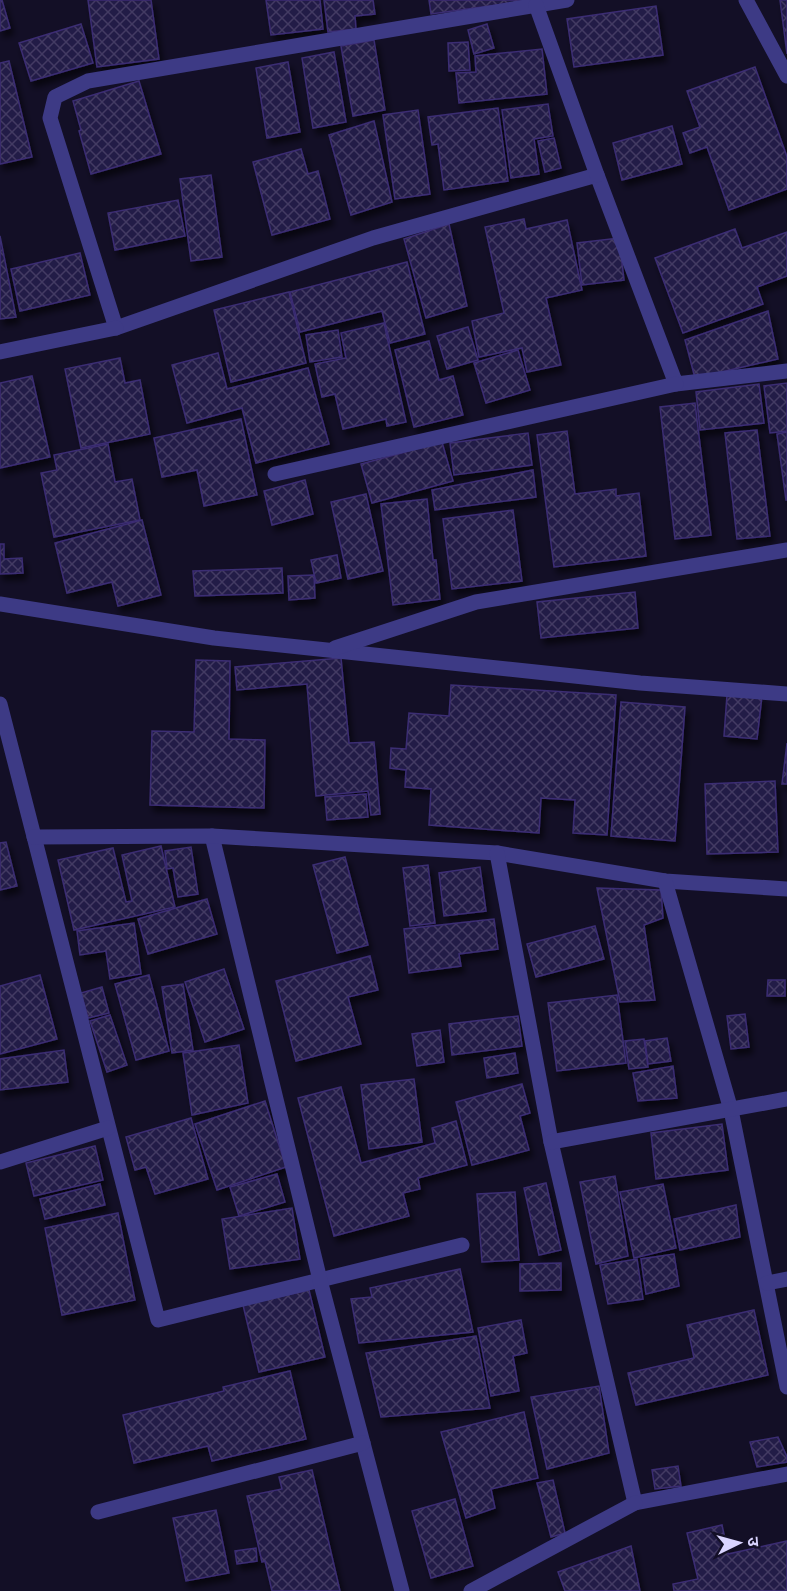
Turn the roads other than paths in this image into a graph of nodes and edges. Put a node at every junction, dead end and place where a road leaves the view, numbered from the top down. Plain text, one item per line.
1 (567, 0) edge
2 (746, 0) edge
3 (536, 5) junction
4 (787, 76) edge
5 (597, 175) junction
6 (116, 328) junction
7 (0, 352) edge
8 (787, 371) edge
9 (676, 384) junction
10 (275, 474) dead end
11 (787, 550) edge
12 (0, 604) edge
13 (330, 650) junction
14 (787, 694) edge
15 (0, 704) edge
16 (212, 836) junction
17 (34, 837) junction
18 (497, 853) junction
19 (665, 881) junction
20 (787, 889) edge
21 (787, 1099) edge
22 (731, 1110) junction
23 (108, 1128) junction
24 (550, 1142) junction
25 (0, 1162) edge
26 (462, 1245) dead end
27 (787, 1279) edge
28 (320, 1280) junction
29 (767, 1283) junction
30 (787, 1387) edge
31 (363, 1443) junction
32 (787, 1474) edge
33 (635, 1503) junction
34 (98, 1512) dead end
35 (402, 1591) edge
36 (471, 1591) edge

1 - 3 street
2 - 4 street
3 - 5 street
3 - 6 street
5 - 6 street
5 - 9 street
6 - 7 street
8 - 9 street
9 - 10 street
11 - 13 street
12 - 13 street
13 - 14 street
15 - 17 street
16 - 17 street
16 - 18 street
16 - 28 street
17 - 23 street
18 - 19 street
18 - 24 street
19 - 20 street
19 - 22 street
21 - 22 street
22 - 24 street
22 - 29 street
23 - 25 street
23 - 28 street
24 - 33 street
26 - 28 street
27 - 29 street
28 - 31 street
29 - 30 street
31 - 34 street
31 - 35 street
32 - 33 street
33 - 36 street

